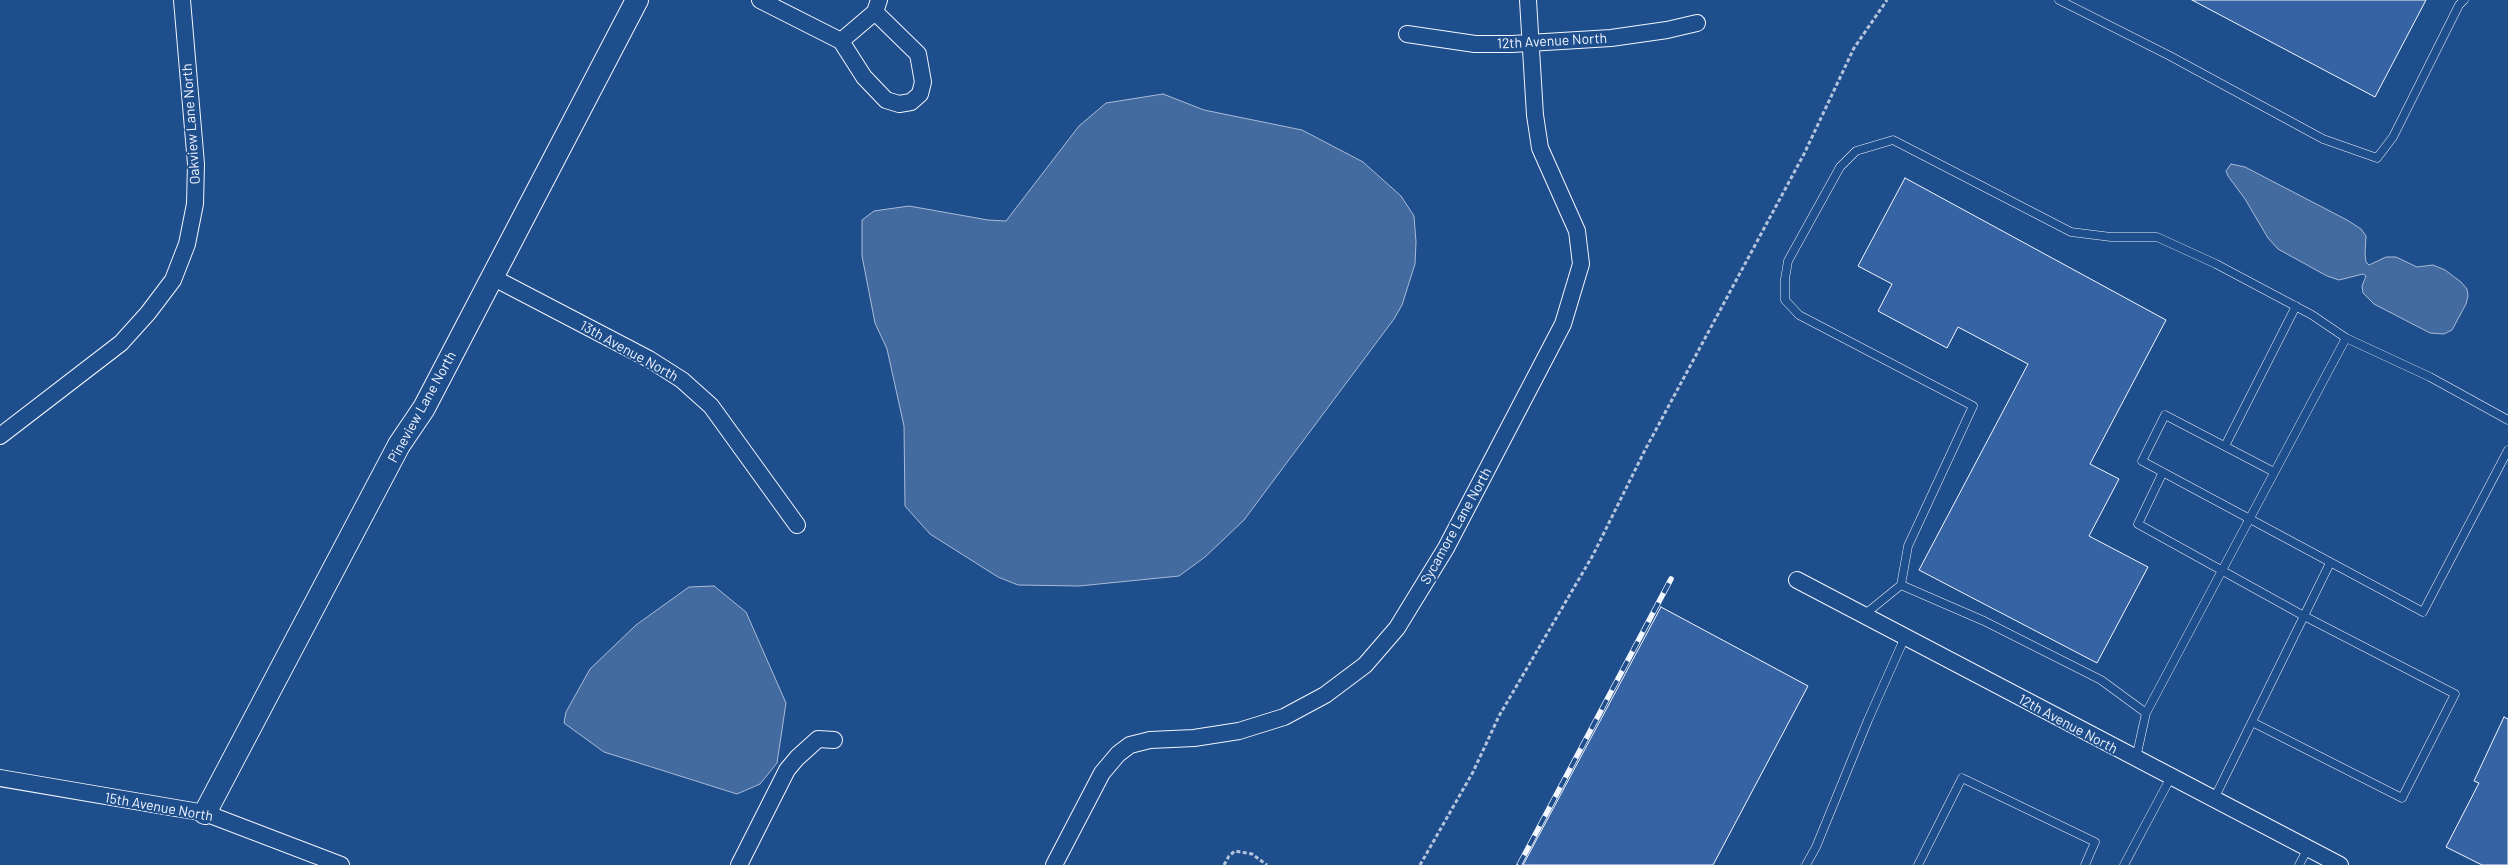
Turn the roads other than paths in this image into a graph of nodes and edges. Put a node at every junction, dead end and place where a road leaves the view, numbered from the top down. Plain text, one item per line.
1 (182, 0) edge
2 (638, 0) edge
3 (760, 0) edge
4 (1528, 0) edge
5 (2059, 0) edge
6 (2464, 0) edge
7 (877, 6) edge
8 (1697, 23) dead end
9 (1406, 34) dead end
10 (841, 41) junction
11 (1531, 43) junction
12 (492, 277) junction
13 (2296, 306) junction
14 (2346, 338) junction
15 (2508, 420) edge
16 (0, 436) edge
17 (2225, 446) junction
18 (2508, 450) edge
19 (2163, 472) junction
20 (2274, 472) junction
21 (2250, 520) junction
22 (797, 525) dead end
23 (2330, 563) junction
24 (2222, 572) junction
25 (1797, 580) dead end
26 (1901, 585) junction
27 (1864, 615) junction
28 (2304, 616) junction
29 (1905, 637) junction
30 (2146, 712) junction
31 (2252, 722) junction
32 (834, 740) dead end
33 (2135, 760) junction
34 (2171, 777) junction
35 (0, 778) edge
36 (2214, 799) junction
37 (205, 813) junction
38 (2308, 848) junction
39 (341, 865) edge
40 (739, 865) edge
41 (1054, 865) edge
42 (1806, 865) edge
43 (1918, 865) edge
44 (2085, 865) edge
45 (2124, 865) edge
46 (2300, 865) edge
47 (2340, 865) edge

1 - 16 street, Oakview Lane North
2 - 12 street, Pineview Lane North
3 - 10 street
4 - 11 street, Sycamore Lane North
5 - 6 lane
7 - 10 street
7 - 10 street
8 - 11 street, 12th Avenue North
9 - 11 street, 12th Avenue North
11 - 41 street, Sycamore Lane North
12 - 22 street, 13th Avenue North
12 - 37 street, Pineview Lane North
13 - 14 lane
13 - 17 lane
13 - 26 lane
14 - 15 lane
14 - 20 lane
17 - 19 lane
17 - 20 lane
18 - 23 lane
19 - 21 lane
19 - 24 lane
20 - 21 lane
21 - 23 lane
21 - 24 lane
23 - 28 lane
24 - 28 lane
24 - 30 lane
25 - 27 street, 12th Avenue North
26 - 27 lane
26 - 30 lane
27 - 29 street, 12th Avenue North
28 - 31 lane
28 - 31 lane
29 - 33 street, 12th Avenue North
29 - 42 lane
30 - 33 lane
31 - 36 lane
32 - 40 street
33 - 34 street, 12th Avenue North
34 - 36 street, 12th Avenue North
34 - 45 lane
35 - 37 street, 15th Avenue North
36 - 38 street, 12th Avenue North
37 - 39 street, 15th Avenue North
38 - 46 lane
38 - 47 street, 12th Avenue North
43 - 44 lane

